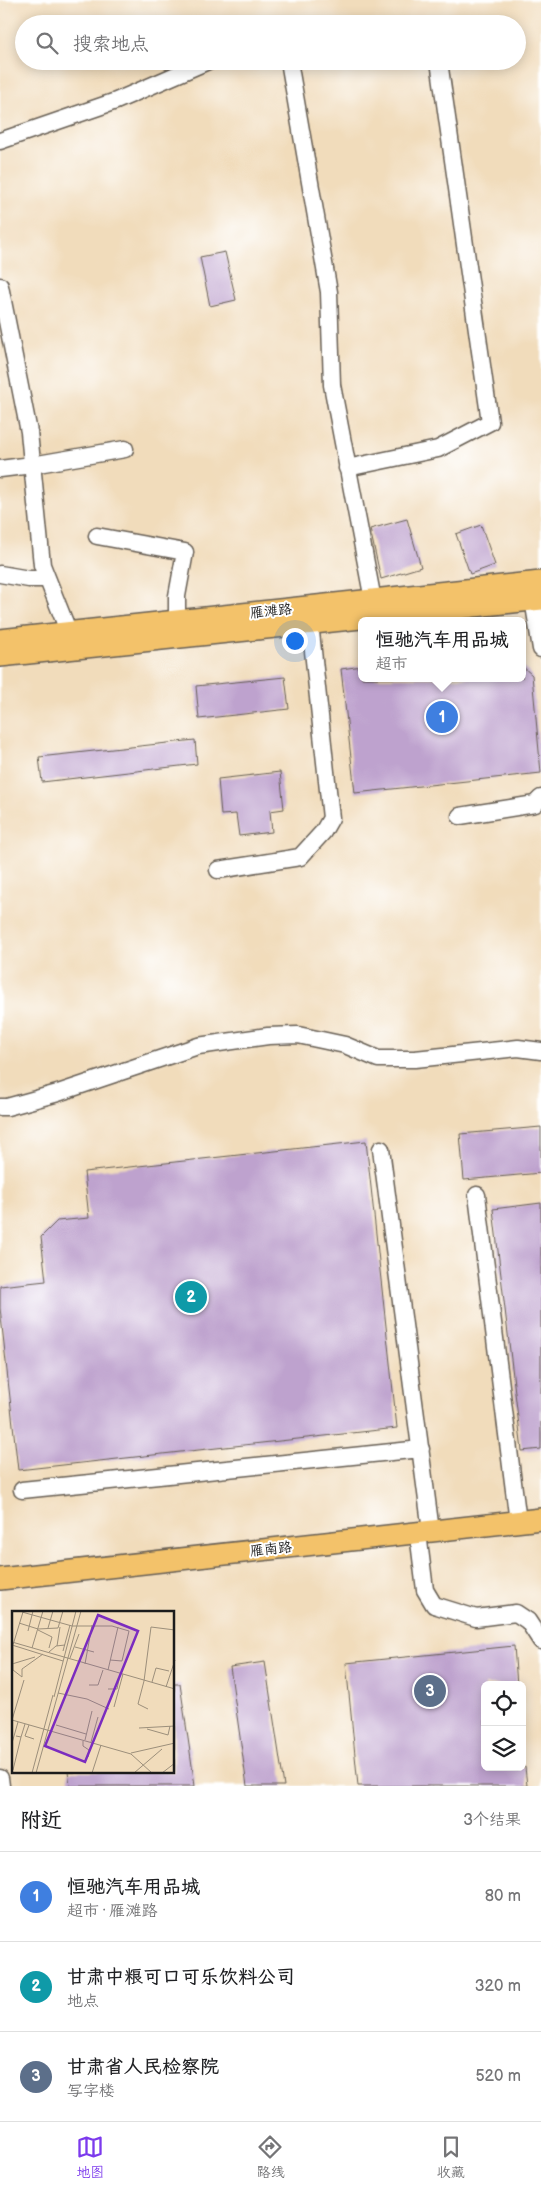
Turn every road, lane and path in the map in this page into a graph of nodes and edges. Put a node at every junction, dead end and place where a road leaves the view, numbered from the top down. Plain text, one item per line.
1 (187, 70) edge
2 (291, 70) edge
3 (440, 70) edge
4 (0, 141) edge
5 (0, 286) edge
6 (125, 448) dead end
7 (32, 465) junction
8 (0, 468) edge
9 (347, 468) junction
10 (97, 536) dead end
11 (0, 574) edge
12 (47, 579) junction
13 (538, 593) edge
14 (373, 600) junction
15 (177, 621) junction
16 (310, 623) junction
17 (69, 632) junction
18 (0, 640) edge
19 (541, 649) edge
20 (0, 656) edge
21 (541, 798) edge
22 (460, 816) dead end
23 (218, 870) dead end
24 (541, 1051) edge
25 (0, 1107) edge
26 (381, 1149) dead end
27 (477, 1195) dead end
28 (420, 1449) junction
29 (22, 1490) dead end
30 (541, 1519) edge
31 (518, 1522) junction
32 (424, 1532) junction
33 (0, 1579) edge
34 (541, 1641) edge
35 (0, 1778) edge
36 (1, 1786) edge

1 - 4 street
2 - 9 street
3 - 9 street
5 - 7 street
6 - 7 street
7 - 8 street
7 - 12 street
9 - 14 street
10 - 15 street
11 - 12 street
12 - 17 street
13 - 14 main road, 雁滩路
13 - 16 main road, 雁滩路
13 - 19 street
14 - 15 main road, 雁滩路
15 - 17 main road, 雁滩路
16 - 20 main road, 雁滩路
16 - 23 street
17 - 18 main road, 雁滩路
21 - 22 street
24 - 25 street
26 - 28 street
27 - 31 street
28 - 29 street
28 - 32 street
30 - 31 main road, 雁南路
31 - 32 main road, 雁南路
32 - 33 main road, 雁南路
32 - 34 street
35 - 36 street

